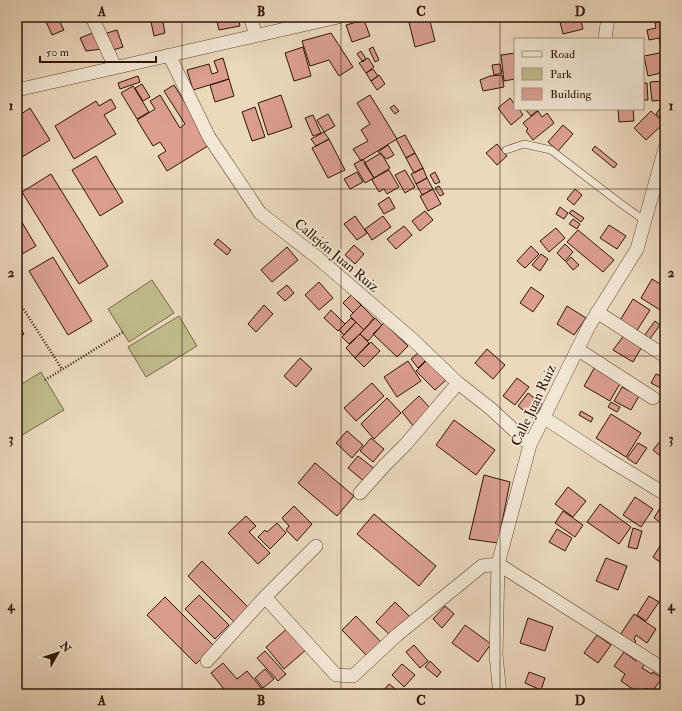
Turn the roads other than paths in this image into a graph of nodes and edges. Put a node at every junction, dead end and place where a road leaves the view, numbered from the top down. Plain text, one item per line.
1 (92, 17) edge
2 (250, 17) edge
3 (338, 17) edge
4 (608, 17) edge
5 (256, 35) junction
6 (605, 38) edge
7 (169, 55) junction
8 (115, 67) junction
9 (17, 90) edge
10 (665, 148) edge
11 (506, 150) dead end
12 (645, 221) junction
13 (597, 312) junction
14 (577, 349) junction
15 (665, 356) edge
16 (458, 384) junction
17 (652, 398) dead end
18 (544, 417) junction
19 (530, 445) junction
20 (360, 493) dead end
21 (665, 494) edge
22 (316, 546) dead end
23 (498, 564) junction
24 (265, 597) junction
25 (207, 661) dead end
26 (665, 670) edge
27 (500, 694) edge

1 - 8 street
2 - 5 street
3 - 5 street
4 - 6 street
5 - 7 street
7 - 8 street
7 - 16 street, Callejón Juan Ruiz
8 - 9 street
10 - 12 street, Calle Juan Ruiz
11 - 12 lane
12 - 13 street, Calle Juan Ruiz
13 - 14 street, Calle Juan Ruiz
13 - 15 street
14 - 17 street
14 - 18 street, Calle Juan Ruiz
16 - 19 street, Callejón Juan Ruiz
16 - 20 street
18 - 19 street, Calle Juan Ruiz
18 - 21 street
19 - 23 street, Calle Juan Ruiz
22 - 24 street
23 - 24 street
23 - 26 street
23 - 27 street, Calle Juan Ruiz
24 - 25 street

